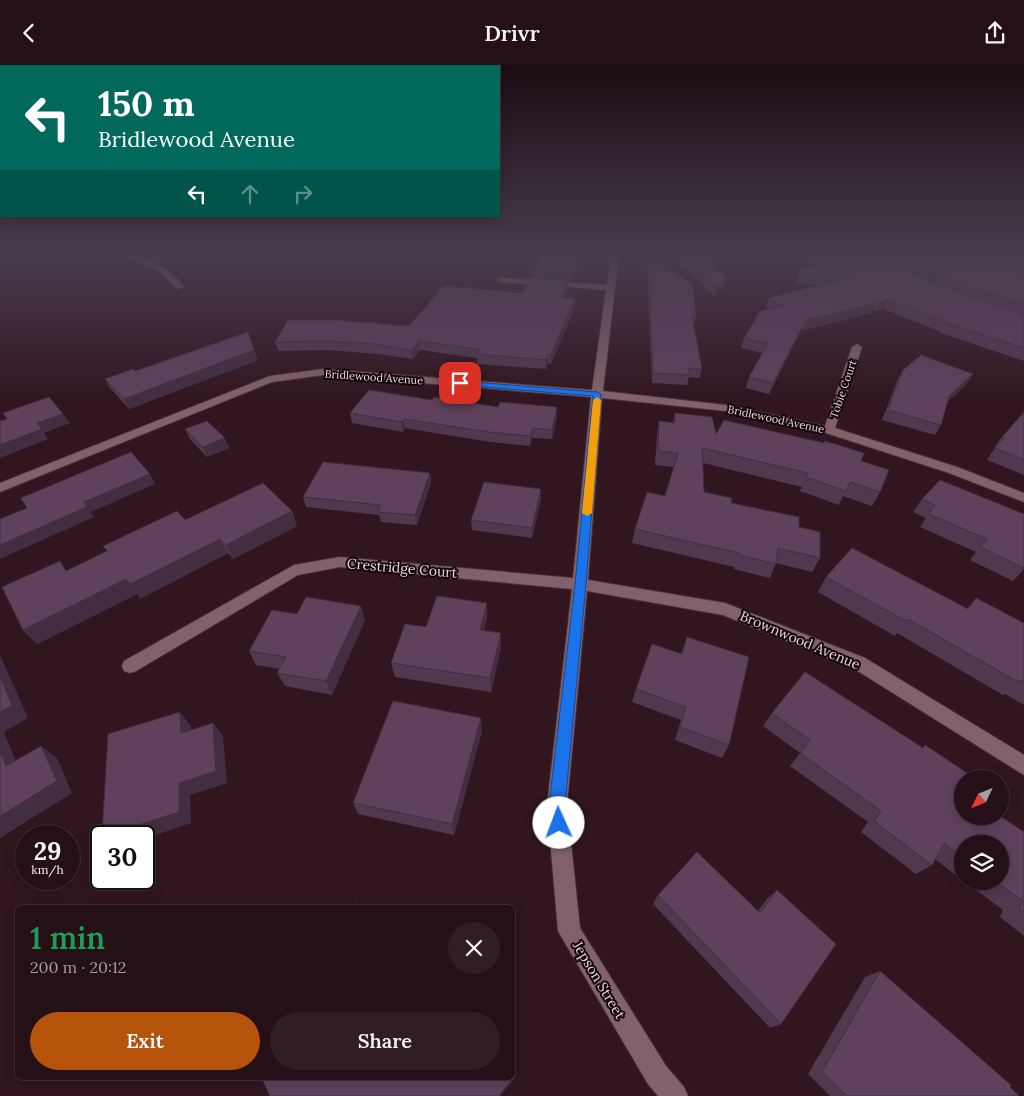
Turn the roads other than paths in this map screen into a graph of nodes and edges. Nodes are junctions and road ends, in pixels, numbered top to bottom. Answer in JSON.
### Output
{"nodes":[{"id":1,"x":609,"y":302,"type":"edge"},
{"id":2,"x":857,"y":347,"type":"dead end"},
{"id":3,"x":597,"y":394,"type":"junction"},
{"id":4,"x":829,"y":430,"type":"junction"},
{"id":5,"x":0,"y":488,"type":"edge"},
{"id":6,"x":1024,"y":498,"type":"edge"},
{"id":7,"x":580,"y":584,"type":"junction"},
{"id":8,"x":130,"y":666,"type":"dead end"},
{"id":9,"x":1024,"y":766,"type":"edge"},
{"id":10,"x":675,"y":1096,"type":"edge"}],
"edges":[{"from":1,"to":3,"type":"street","name":"Jepson Street"},
{"from":2,"to":4,"type":"street","name":"Tobie Court"},
{"from":3,"to":4,"type":"street","name":"Bridlewood Avenue"},
{"from":3,"to":5,"type":"street","name":"Bridlewood Avenue"},
{"from":3,"to":7,"type":"street","name":"Jepson Street"},
{"from":4,"to":6,"type":"street","name":"Bridlewood Avenue"},
{"from":7,"to":8,"type":"street","name":"Crestridge Court"},
{"from":7,"to":9,"type":"street","name":"Brownwood Avenue"},
{"from":7,"to":10,"type":"street","name":"Jepson Street"}]}
